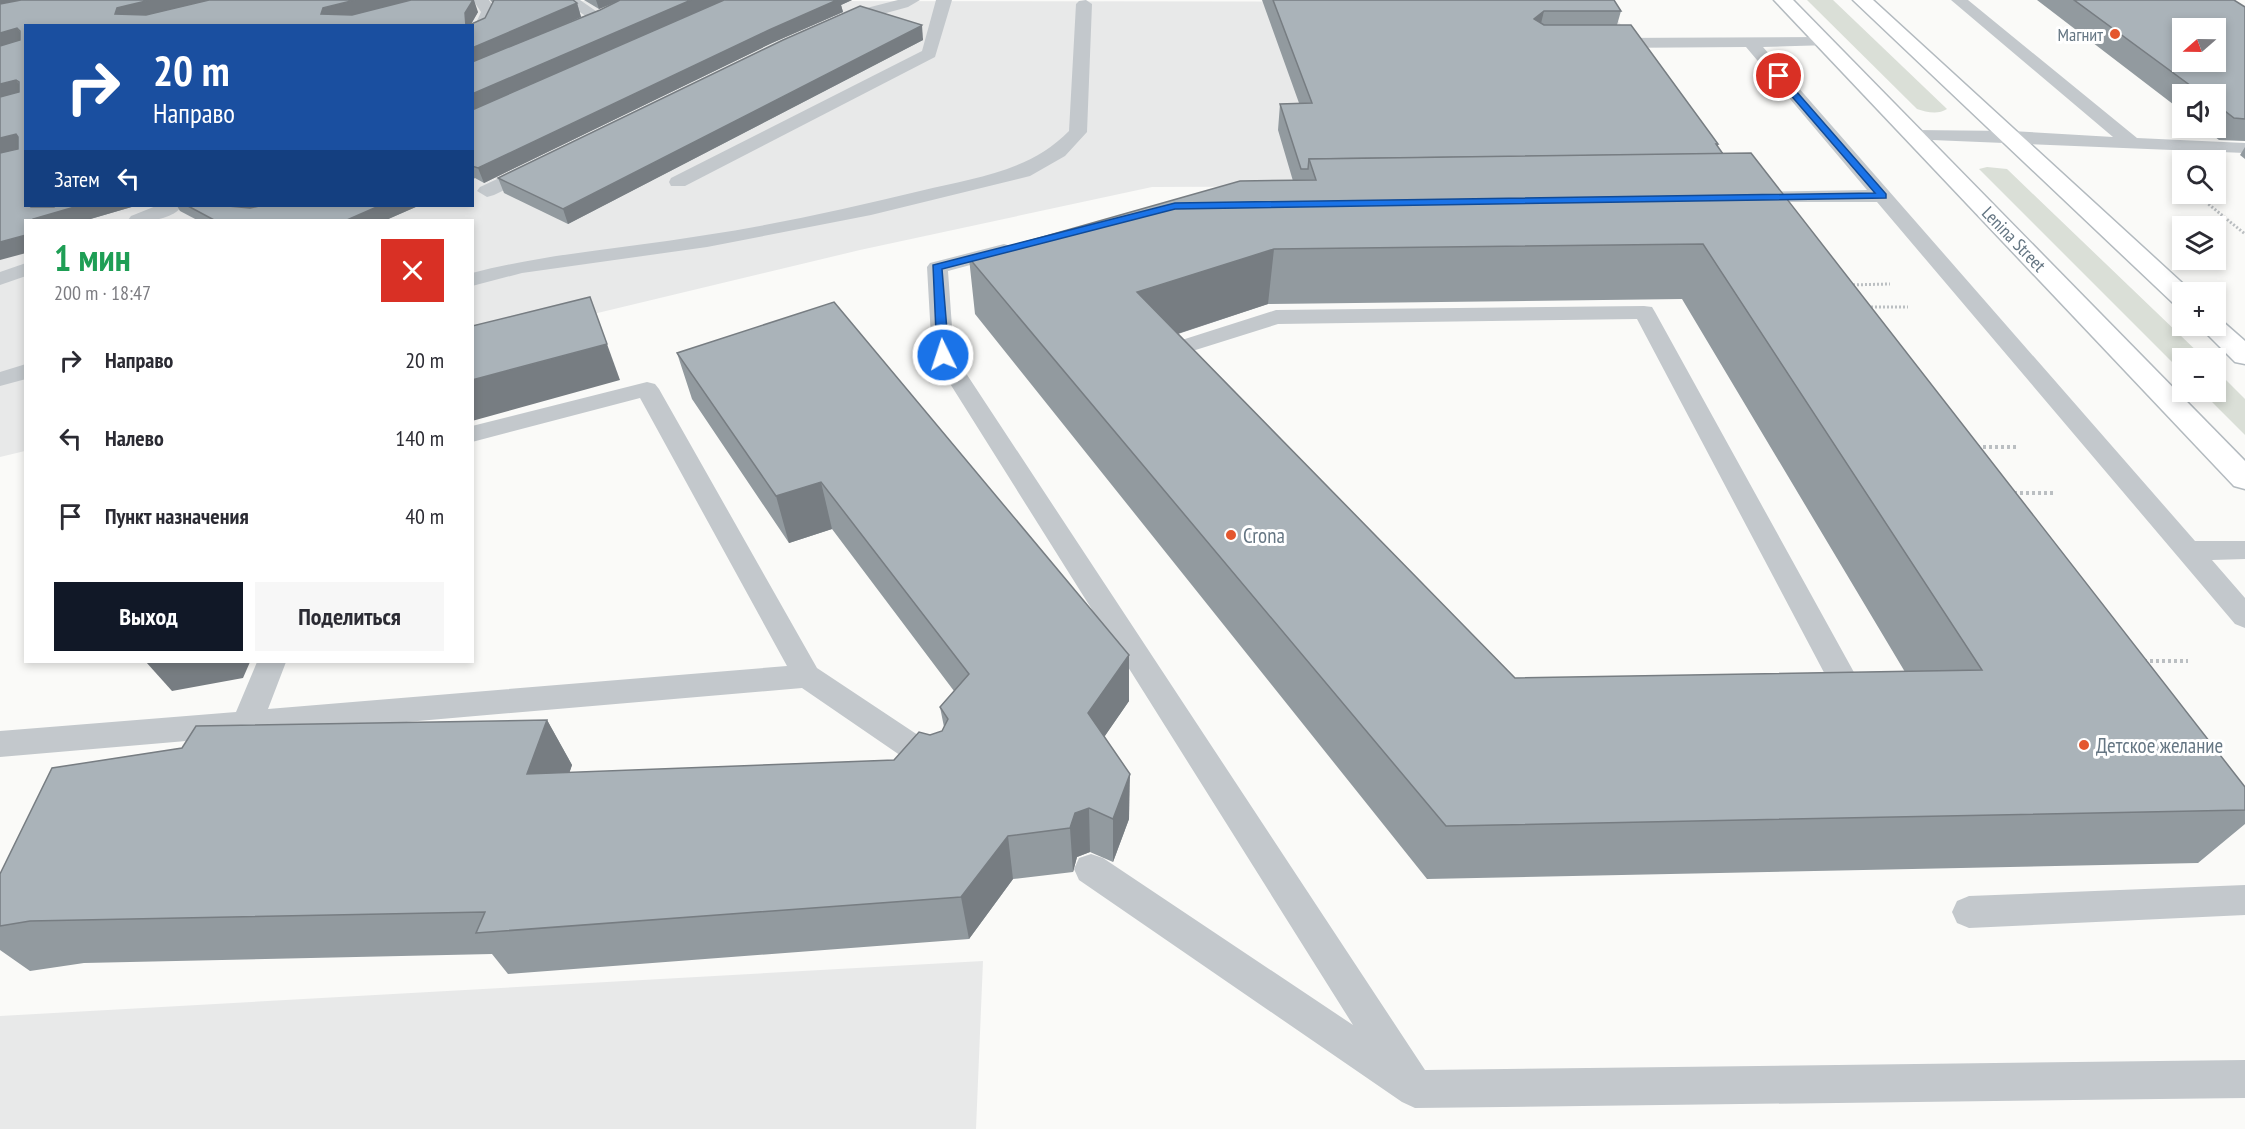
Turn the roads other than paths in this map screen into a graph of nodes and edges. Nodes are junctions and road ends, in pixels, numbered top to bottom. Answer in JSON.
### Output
{"nodes":[{"id":1,"x":481,"y":0,"type":"edge"},
{"id":2,"x":570,"y":0,"type":"edge"},
{"id":3,"x":912,"y":0,"type":"edge"},
{"id":4,"x":944,"y":0,"type":"edge"},
{"id":5,"x":1783,"y":0,"type":"edge"},
{"id":6,"x":1862,"y":0,"type":"edge"},
{"id":7,"x":1959,"y":0,"type":"edge"},
{"id":8,"x":1084,"y":4,"type":"dead end"},
{"id":9,"x":578,"y":26,"type":"edge"},
{"id":10,"x":828,"y":26,"type":"edge"},
{"id":11,"x":474,"y":31,"type":"edge"},
{"id":12,"x":1750,"y":42,"type":"junction"},
{"id":13,"x":1824,"y":42,"type":"junction"},
{"id":14,"x":1594,"y":43,"type":"edge"},
{"id":15,"x":1914,"y":135,"type":"junction"},
{"id":16,"x":2011,"y":136,"type":"junction"},
{"id":17,"x":2133,"y":144,"type":"junction"},
{"id":18,"x":2245,"y":148,"type":"edge"},
{"id":19,"x":549,"y":160,"type":"edge"},
{"id":20,"x":678,"y":182,"type":"dead end"},
{"id":21,"x":487,"y":191,"type":"dead end"},
{"id":22,"x":1882,"y":196,"type":"junction"},
{"id":23,"x":1723,"y":198,"type":"edge"},
{"id":24,"x":170,"y":207,"type":"edge"},
{"id":25,"x":140,"y":219,"type":"edge"},
{"id":26,"x":1028,"y":244,"type":"edge"},
{"id":27,"x":24,"y":270,"type":"edge"},
{"id":28,"x":0,"y":279,"type":"edge"},
{"id":29,"x":474,"y":279,"type":"edge"},
{"id":30,"x":2172,"y":288,"type":"edge"},
{"id":31,"x":2223,"y":336,"type":"edge"},
{"id":32,"x":2245,"y":356,"type":"edge"},
{"id":33,"x":24,"y":372,"type":"edge"},
{"id":34,"x":0,"y":379,"type":"edge"},
{"id":35,"x":474,"y":433,"type":"edge"},
{"id":36,"x":2245,"y":479,"type":"edge"},
{"id":37,"x":2245,"y":549,"type":"edge"},
{"id":38,"x":2188,"y":551,"type":"junction"},
{"id":39,"x":2245,"y":617,"type":"edge"},
{"id":40,"x":271,"y":663,"type":"edge"},
{"id":41,"x":807,"y":676,"type":"junction"},
{"id":42,"x":1850,"y":693,"type":"joint"},
{"id":43,"x":247,"y":723,"type":"junction"},
{"id":44,"x":0,"y":744,"type":"edge"},
{"id":45,"x":938,"y":765,"type":"edge"},
{"id":46,"x":1091,"y":869,"type":"dead end"},
{"id":47,"x":2245,"y":900,"type":"edge"},
{"id":48,"x":1969,"y":912,"type":"dead end"},
{"id":49,"x":2245,"y":1079,"type":"edge"},
{"id":50,"x":1415,"y":1089,"type":"junction"}],
"edges":[{"from":1,"to":11,"type":"lane"},
{"from":2,"to":9,"type":"lane"},
{"from":3,"to":10,"type":"lane"},
{"from":4,"to":20,"type":"lane"},
{"from":5,"to":13,"type":"main road","name":"Lenina Street"},
{"from":6,"to":16,"type":"main road"},
{"from":7,"to":17,"type":"lane"},
{"from":8,"to":29,"type":"lane"},
{"from":12,"to":13,"type":"lane"},
{"from":12,"to":14,"type":"lane"},
{"from":12,"to":22,"type":"lane"},
{"from":13,"to":15,"type":"main road","name":"Lenina Street"},
{"from":15,"to":16,"type":"lane"},
{"from":15,"to":36,"type":"main road","name":"Lenina Street"},
{"from":16,"to":17,"type":"lane"},
{"from":16,"to":30,"type":"main road"},
{"from":17,"to":18,"type":"lane"},
{"from":19,"to":21,"type":"lane"},
{"from":22,"to":23,"type":"lane"},
{"from":22,"to":38,"type":"lane"},
{"from":24,"to":25,"type":"lane"},
{"from":26,"to":50,"type":"lane"},
{"from":27,"to":28,"type":"lane"},
{"from":31,"to":32,"type":"main road"},
{"from":33,"to":34,"type":"lane"},
{"from":35,"to":41,"type":"lane"},
{"from":37,"to":38,"type":"lane"},
{"from":38,"to":39,"type":"lane"},
{"from":40,"to":43,"type":"lane"},
{"from":41,"to":43,"type":"lane"},
{"from":41,"to":45,"type":"lane"},
{"from":42,"to":42,"type":"lane"},
{"from":43,"to":44,"type":"lane"},
{"from":46,"to":50,"type":"lane"},
{"from":47,"to":48,"type":"lane"},
{"from":49,"to":50,"type":"lane"}]}
